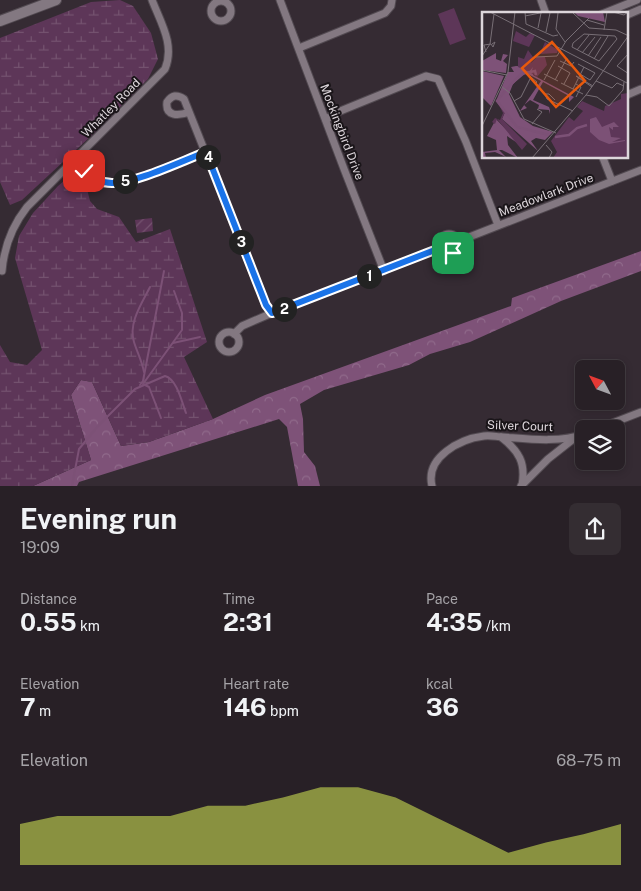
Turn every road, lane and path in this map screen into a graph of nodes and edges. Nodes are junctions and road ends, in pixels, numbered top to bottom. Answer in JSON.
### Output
{"nodes":[{"id":1,"x":56,"y":0,"type":"edge"},
{"id":2,"x":152,"y":0,"type":"edge"},
{"id":3,"x":280,"y":0,"type":"edge"},
{"id":4,"x":392,"y":0,"type":"edge"},
{"id":5,"x":541,"y":0,"type":"edge"},
{"id":6,"x":637,"y":0,"type":"edge"},
{"id":7,"x":641,"y":10,"type":"edge"},
{"id":8,"x":545,"y":12,"type":"edge"},
{"id":9,"x":607,"y":12,"type":"edge"},
{"id":10,"x":628,"y":15,"type":"edge"},
{"id":11,"x":0,"y":21,"type":"edge"},
{"id":12,"x":299,"y":48,"type":"junction"},
{"id":13,"x":641,"y":89,"type":"edge"},
{"id":14,"x":628,"y":95,"type":"edge"},
{"id":15,"x":189,"y":112,"type":"dead end"},
{"id":16,"x":326,"y":120,"type":"junction"},
{"id":17,"x":206,"y":152,"type":"junction"},
{"id":18,"x":603,"y":159,"type":"edge"},
{"id":19,"x":72,"y":162,"type":"junction"},
{"id":20,"x":641,"y":170,"type":"edge"},
{"id":21,"x":612,"y":181,"type":"junction"},
{"id":22,"x":498,"y":225,"type":"junction"},
{"id":23,"x":458,"y":241,"type":"junction"},
{"id":24,"x":440,"y":248,"type":"junction"},
{"id":25,"x":2,"y":271,"type":"dead end"},
{"id":26,"x":384,"y":271,"type":"junction"},
{"id":27,"x":272,"y":313,"type":"junction"},
{"id":28,"x":234,"y":334,"type":"dead end"},
{"id":29,"x":641,"y":412,"type":"edge"},
{"id":30,"x":620,"y":420,"type":"edge"},
{"id":31,"x":575,"y":435,"type":"edge"},
{"id":32,"x":501,"y":437,"type":"junction"},
{"id":33,"x":575,"y":439,"type":"edge"},
{"id":34,"x":432,"y":486,"type":"edge"},
{"id":35,"x":522,"y":486,"type":"edge"}],
"edges":[{"from":1,"to":11,"type":"main road"},
{"from":2,"to":19,"type":"street","name":"Whatley Road"},
{"from":3,"to":12,"type":"street","name":"Mockingbird Drive"},
{"from":4,"to":12,"type":"street"},
{"from":5,"to":8,"type":"street"},
{"from":6,"to":9,"type":"street"},
{"from":7,"to":10,"type":"street"},
{"from":12,"to":16,"type":"street","name":"Mockingbird Drive"},
{"from":13,"to":14,"type":"street"},
{"from":15,"to":17,"type":"street"},
{"from":16,"to":22,"type":"street"},
{"from":16,"to":26,"type":"street","name":"Mockingbird Drive"},
{"from":17,"to":19,"type":"street"},
{"from":17,"to":27,"type":"street"},
{"from":18,"to":21,"type":"street"},
{"from":19,"to":25,"type":"street","name":"Whatley Road"},
{"from":20,"to":21,"type":"street","name":"Meadowlark Drive"},
{"from":21,"to":22,"type":"street","name":"Meadowlark Drive"},
{"from":22,"to":23,"type":"street","name":"Meadowlark Drive"},
{"from":23,"to":24,"type":"street","name":"Meadowlark Drive"},
{"from":23,"to":24,"type":"street","name":"Meadowlark Drive"},
{"from":24,"to":26,"type":"street","name":"Meadowlark Drive"},
{"from":26,"to":27,"type":"street","name":"Meadowlark Drive"},
{"from":27,"to":28,"type":"street","name":"Meadowlark Drive"},
{"from":29,"to":30,"type":"street"},
{"from":31,"to":32,"type":"street","name":"Silver Court"},
{"from":32,"to":34,"type":"street","name":"Silver Court"},
{"from":32,"to":35,"type":"street"},
{"from":33,"to":35,"type":"street","name":"Silver Court"}]}
